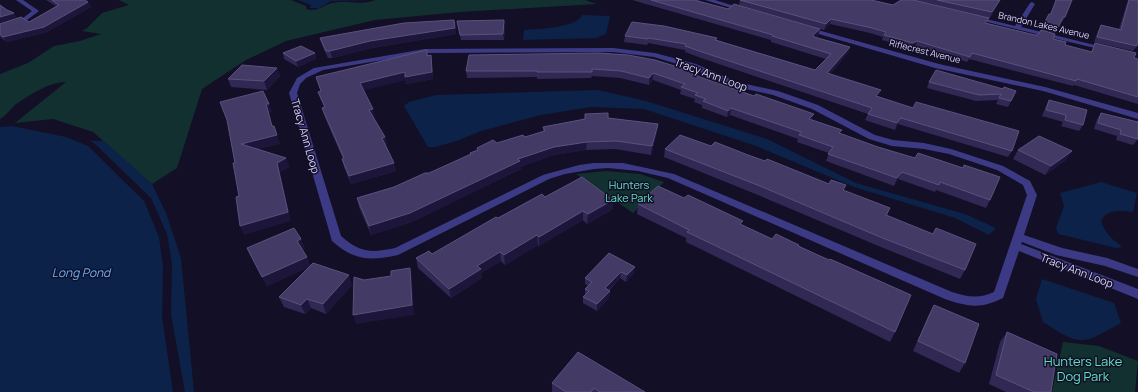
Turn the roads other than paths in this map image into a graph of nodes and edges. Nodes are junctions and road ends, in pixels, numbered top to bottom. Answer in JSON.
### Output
{"nodes":[{"id":1,"x":19,"y":0,"type":"edge"},
{"id":2,"x":708,"y":0,"type":"edge"},
{"id":3,"x":720,"y":1,"type":"edge"},
{"id":4,"x":1032,"y":4,"type":"dead end"},
{"id":5,"x":753,"y":12,"type":"edge"},
{"id":6,"x":965,"y":16,"type":"edge"},
{"id":7,"x":0,"y":27,"type":"edge"},
{"id":8,"x":799,"y":27,"type":"edge"},
{"id":9,"x":1017,"y":28,"type":"junction"},
{"id":10,"x":1115,"y":51,"type":"edge"},
{"id":11,"x":1138,"y":116,"type":"edge"},
{"id":12,"x":1017,"y":242,"type":"junction"},
{"id":13,"x":1099,"y":260,"type":"junction"},
{"id":14,"x":1138,"y":273,"type":"edge"},
{"id":15,"x":1096,"y":278,"type":"junction"},
{"id":16,"x":1138,"y":294,"type":"edge"}],
"edges":[{"from":1,"to":7,"type":"street"},
{"from":2,"to":3,"type":"street"},
{"from":3,"to":5,"type":"street"},
{"from":4,"to":9,"type":"street"},
{"from":6,"to":9,"type":"street","name":"Brandon Lakes Avenue"},
{"from":8,"to":11,"type":"street","name":"Riflecrest Avenue"},
{"from":9,"to":10,"type":"street","name":"Brandon Lakes Avenue"},
{"from":12,"to":12,"type":"street","name":"Tracy Ann Loop"},
{"from":12,"to":13,"type":"street","name":"Tracy Ann Loop"},
{"from":12,"to":15,"type":"street","name":"Tracy Ann Loop"},
{"from":13,"to":14,"type":"street","name":"Tracy Ann Loop"},
{"from":13,"to":15,"type":"street"},
{"from":15,"to":16,"type":"street","name":"Tracy Ann Loop"}]}
